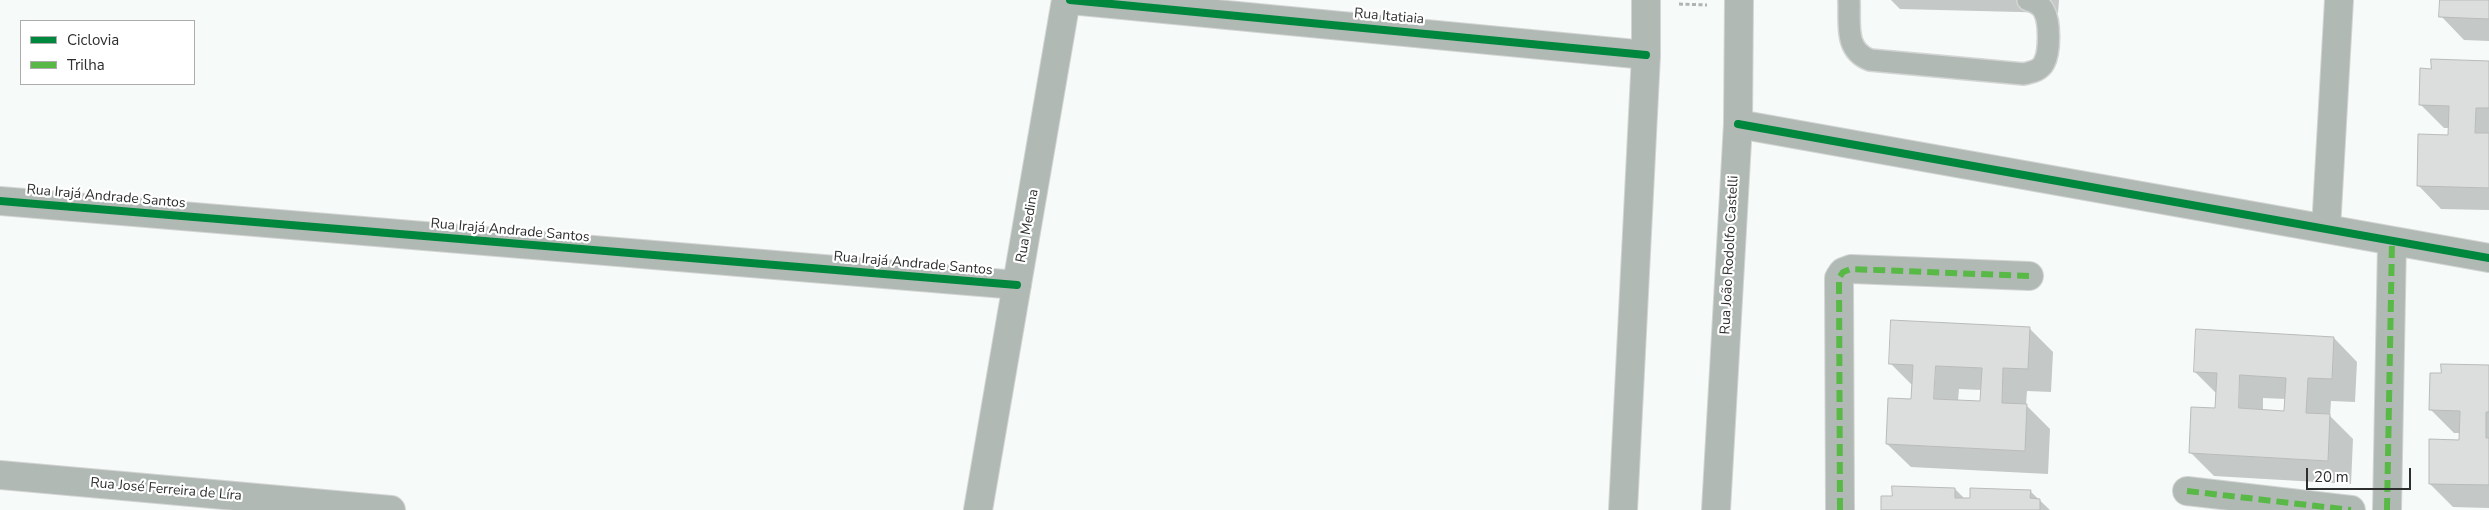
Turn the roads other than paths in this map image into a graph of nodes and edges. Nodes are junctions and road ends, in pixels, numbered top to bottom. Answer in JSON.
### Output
{"nodes":[{"id":1,"x":1066,"y":0,"type":"edge"},
{"id":2,"x":1070,"y":0,"type":"edge"},
{"id":3,"x":1850,"y":0,"type":"edge"},
{"id":4,"x":2028,"y":0,"type":"edge"},
{"id":5,"x":2339,"y":0,"type":"edge"},
{"id":6,"x":1646,"y":1,"type":"edge"},
{"id":7,"x":1739,"y":4,"type":"edge"},
{"id":8,"x":1646,"y":55,"type":"junction"},
{"id":9,"x":1738,"y":124,"type":"junction"},
{"id":10,"x":0,"y":201,"type":"edge"},
{"id":11,"x":2326,"y":229,"type":"junction"},
{"id":12,"x":2392,"y":242,"type":"junction"},
{"id":13,"x":2489,"y":258,"type":"edge"},
{"id":14,"x":2029,"y":276,"type":"dead end"},
{"id":15,"x":1018,"y":285,"type":"junction"},
{"id":16,"x":0,"y":475,"type":"edge"},
{"id":17,"x":2187,"y":491,"type":"dead end"},
{"id":18,"x":391,"y":510,"type":"edge"},
{"id":19,"x":978,"y":510,"type":"edge"},
{"id":20,"x":1623,"y":510,"type":"edge"},
{"id":21,"x":1716,"y":510,"type":"edge"},
{"id":22,"x":1840,"y":510,"type":"edge"},
{"id":23,"x":2351,"y":510,"type":"edge"},
{"id":24,"x":2387,"y":510,"type":"edge"}],
"edges":[{"from":1,"to":15,"type":"street","name":"Rua Medina"},
{"from":2,"to":8,"type":"street","name":"Rua Itatiaia"},
{"from":3,"to":4,"type":"lane"},
{"from":5,"to":11,"type":"street"},
{"from":6,"to":8,"type":"street"},
{"from":7,"to":9,"type":"street","name":"Rua João Rodolfo Castelli"},
{"from":8,"to":20,"type":"street"},
{"from":9,"to":11,"type":"street"},
{"from":9,"to":21,"type":"street","name":"Rua João Rodolfo Castelli"},
{"from":10,"to":15,"type":"street","name":"Rua Irajá Andrade Santos"},
{"from":11,"to":12,"type":"street"},
{"from":12,"to":13,"type":"street"},
{"from":12,"to":24,"type":"street"},
{"from":14,"to":22,"type":"street"},
{"from":15,"to":19,"type":"street","name":"Rua Medina"},
{"from":16,"to":18,"type":"street","name":"Rua José Ferreira de Líra"},
{"from":17,"to":23,"type":"street"}]}
